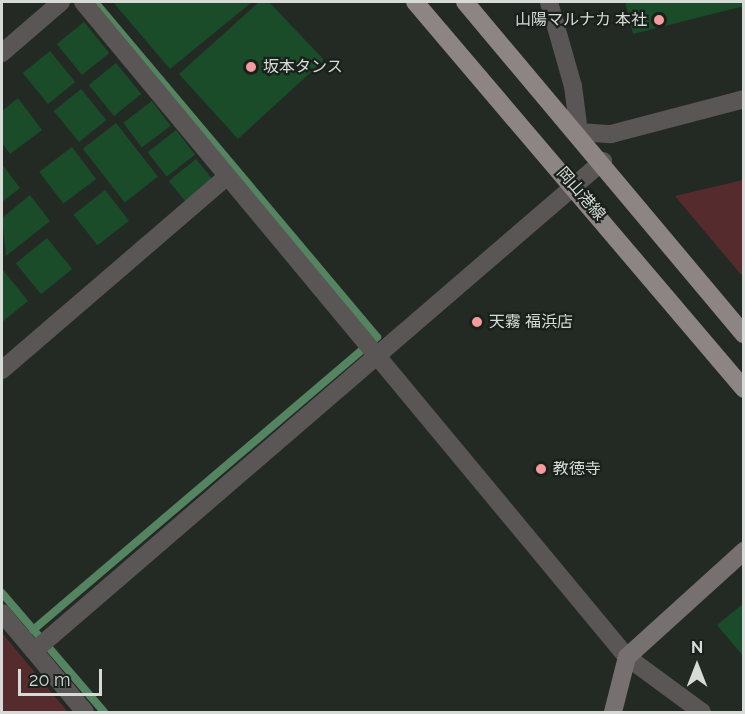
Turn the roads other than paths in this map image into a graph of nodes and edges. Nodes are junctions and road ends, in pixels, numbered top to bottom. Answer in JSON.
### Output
{"nodes":[{"id":1,"x":61,"y":2,"type":"edge"},
{"id":2,"x":84,"y":2,"type":"edge"},
{"id":3,"x":415,"y":2,"type":"edge"},
{"id":4,"x":465,"y":2,"type":"edge"},
{"id":5,"x":549,"y":2,"type":"edge"},
{"id":6,"x":2,"y":53,"type":"edge"},
{"id":7,"x":744,"y":99,"type":"edge"},
{"id":8,"x":579,"y":132,"type":"junction"},
{"id":9,"x":603,"y":161,"type":"junction"},
{"id":10,"x":226,"y":177,"type":"junction"},
{"id":11,"x":573,"y":186,"type":"junction"},
{"id":12,"x":744,"y":335,"type":"edge"},
{"id":13,"x":369,"y":350,"type":"junction"},
{"id":14,"x":2,"y":370,"type":"edge"},
{"id":15,"x":744,"y":389,"type":"edge"},
{"id":16,"x":744,"y":551,"type":"edge"},
{"id":17,"x":2,"y":613,"type":"edge"},
{"id":18,"x":41,"y":645,"type":"junction"},
{"id":19,"x":627,"y":657,"type":"junction"},
{"id":20,"x":85,"y":712,"type":"edge"},
{"id":21,"x":613,"y":712,"type":"edge"},
{"id":22,"x":702,"y":712,"type":"edge"}],
"edges":[{"from":1,"to":6,"type":"street"},
{"from":2,"to":10,"type":"street"},
{"from":3,"to":11,"type":"main road","name":"岡山港線"},
{"from":4,"to":8,"type":"main road"},
{"from":5,"to":8,"type":"street"},
{"from":7,"to":8,"type":"street"},
{"from":8,"to":9,"type":"main road"},
{"from":9,"to":11,"type":"street"},
{"from":9,"to":12,"type":"main road"},
{"from":10,"to":13,"type":"street"},
{"from":10,"to":14,"type":"street"},
{"from":11,"to":13,"type":"street"},
{"from":11,"to":15,"type":"main road","name":"岡山港線"},
{"from":13,"to":18,"type":"street"},
{"from":13,"to":19,"type":"street"},
{"from":16,"to":19,"type":"street"},
{"from":17,"to":18,"type":"street"},
{"from":18,"to":20,"type":"street"},
{"from":19,"to":21,"type":"street"},
{"from":19,"to":22,"type":"street"}]}
